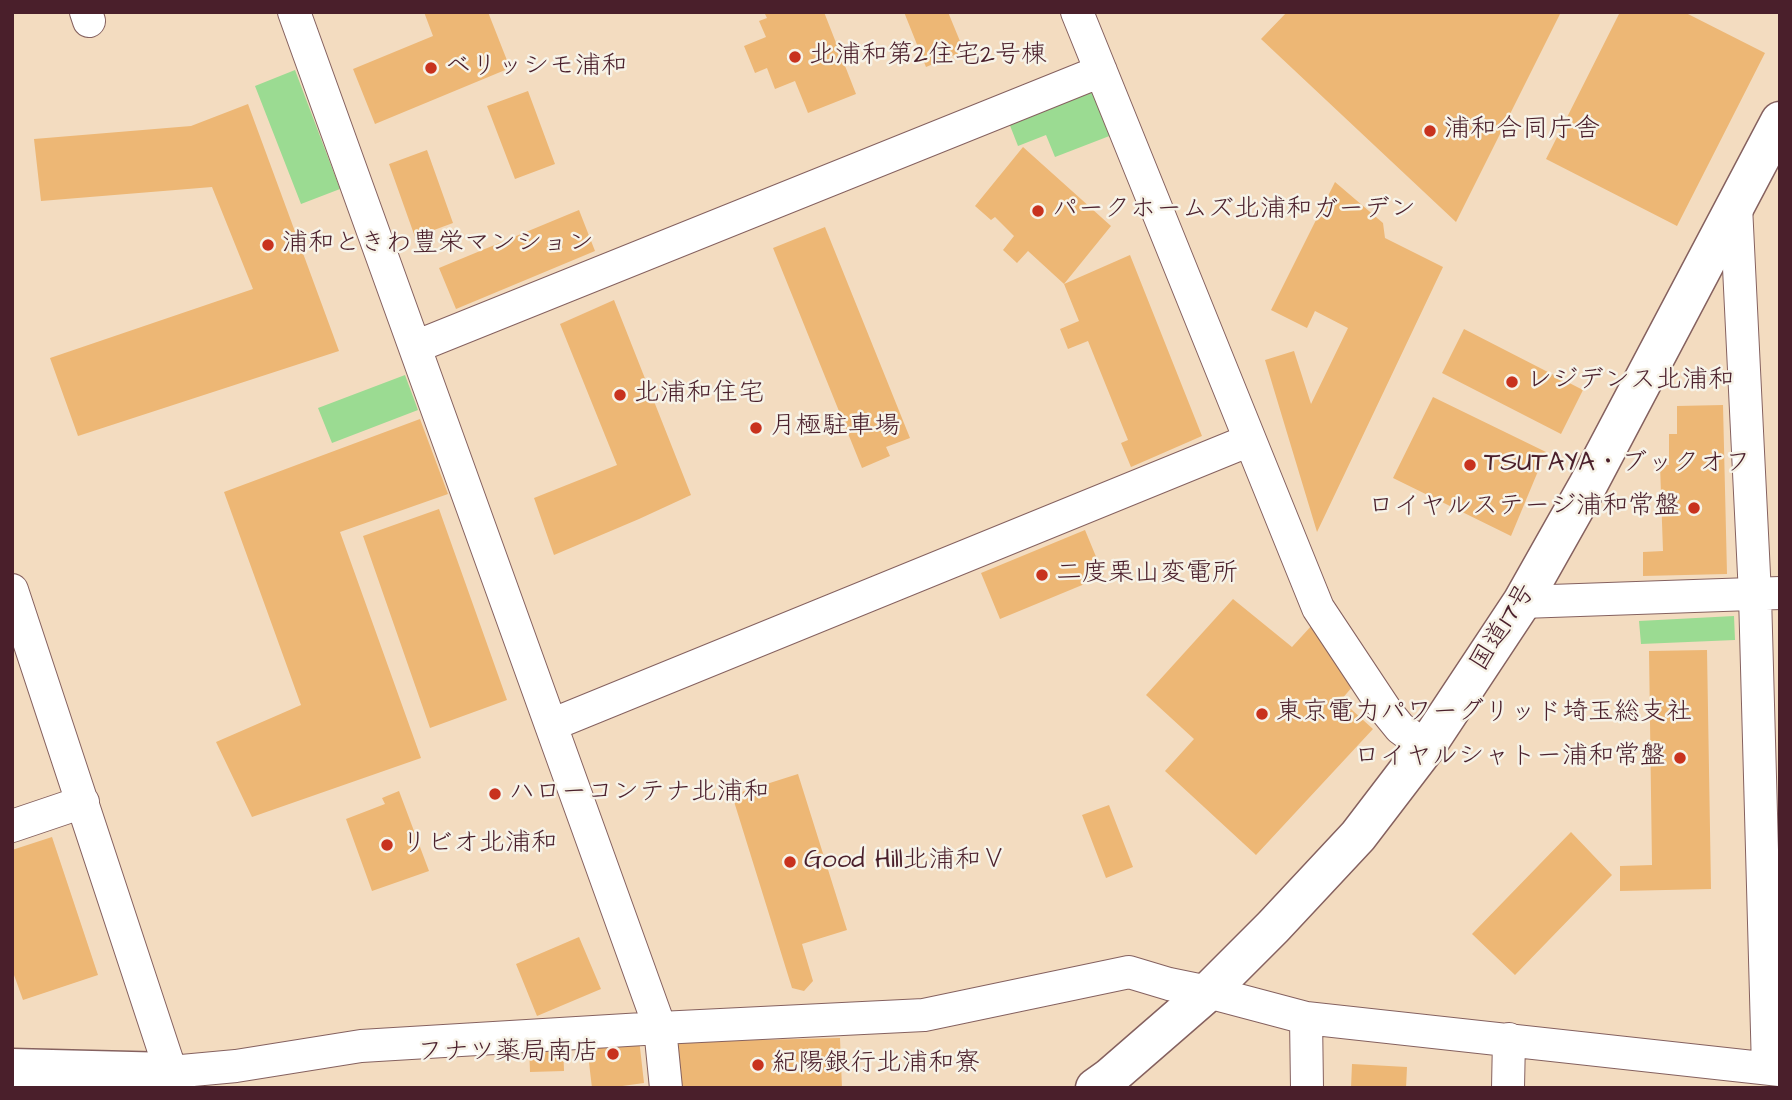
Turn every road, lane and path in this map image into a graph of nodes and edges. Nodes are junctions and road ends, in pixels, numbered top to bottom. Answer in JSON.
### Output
{"nodes":[{"id":1,"x":294,"y":12,"type":"edge"},
{"id":2,"x":1077,"y":12,"type":"edge"},
{"id":3,"x":1101,"y":71,"type":"junction"},
{"id":4,"x":1780,"y":121,"type":"edge"},
{"id":5,"x":1736,"y":206,"type":"junction"},
{"id":6,"x":415,"y":347,"type":"junction"},
{"id":7,"x":1250,"y":440,"type":"junction"},
{"id":8,"x":12,"y":590,"type":"edge"},
{"id":9,"x":1767,"y":594,"type":"edge"},
{"id":10,"x":1522,"y":602,"type":"junction"},
{"id":11,"x":551,"y":725,"type":"junction"},
{"id":12,"x":1426,"y":747,"type":"junction"},
{"id":13,"x":83,"y":802,"type":"junction"},
{"id":14,"x":12,"y":826,"type":"edge"},
{"id":15,"x":1208,"y":992,"type":"junction"},
{"id":16,"x":1306,"y":1018,"type":"junction"},
{"id":17,"x":660,"y":1028,"type":"junction"},
{"id":18,"x":1509,"y":1039,"type":"junction"},
{"id":19,"x":12,"y":1068,"type":"edge"},
{"id":20,"x":1774,"y":1069,"type":"edge"},
{"id":21,"x":172,"y":1080,"type":"edge"},
{"id":22,"x":666,"y":1088,"type":"edge"},
{"id":23,"x":1096,"y":1088,"type":"edge"},
{"id":24,"x":1307,"y":1088,"type":"edge"},
{"id":25,"x":1508,"y":1088,"type":"edge"}],
"edges":[{"from":1,"to":6,"type":"street"},
{"from":2,"to":3,"type":"street"},
{"from":3,"to":6,"type":"street"},
{"from":3,"to":7,"type":"street"},
{"from":4,"to":5,"type":"main road","name":"国道17号"},
{"from":5,"to":9,"type":"street"},
{"from":5,"to":10,"type":"main road","name":"国道17号"},
{"from":6,"to":11,"type":"street"},
{"from":7,"to":11,"type":"street"},
{"from":7,"to":12,"type":"street"},
{"from":8,"to":13,"type":"street"},
{"from":9,"to":10,"type":"street"},
{"from":9,"to":20,"type":"street"},
{"from":10,"to":12,"type":"main road","name":"国道17号"},
{"from":11,"to":17,"type":"street"},
{"from":12,"to":15,"type":"main road","name":"国道17号"},
{"from":13,"to":14,"type":"street"},
{"from":13,"to":21,"type":"street"},
{"from":15,"to":16,"type":"street"},
{"from":15,"to":17,"type":"street"},
{"from":15,"to":23,"type":"main road","name":"国道17号"},
{"from":16,"to":18,"type":"street"},
{"from":16,"to":24,"type":"street"},
{"from":17,"to":21,"type":"street"},
{"from":17,"to":22,"type":"street"},
{"from":18,"to":20,"type":"street"},
{"from":18,"to":25,"type":"street"},
{"from":19,"to":21,"type":"main road"}]}
